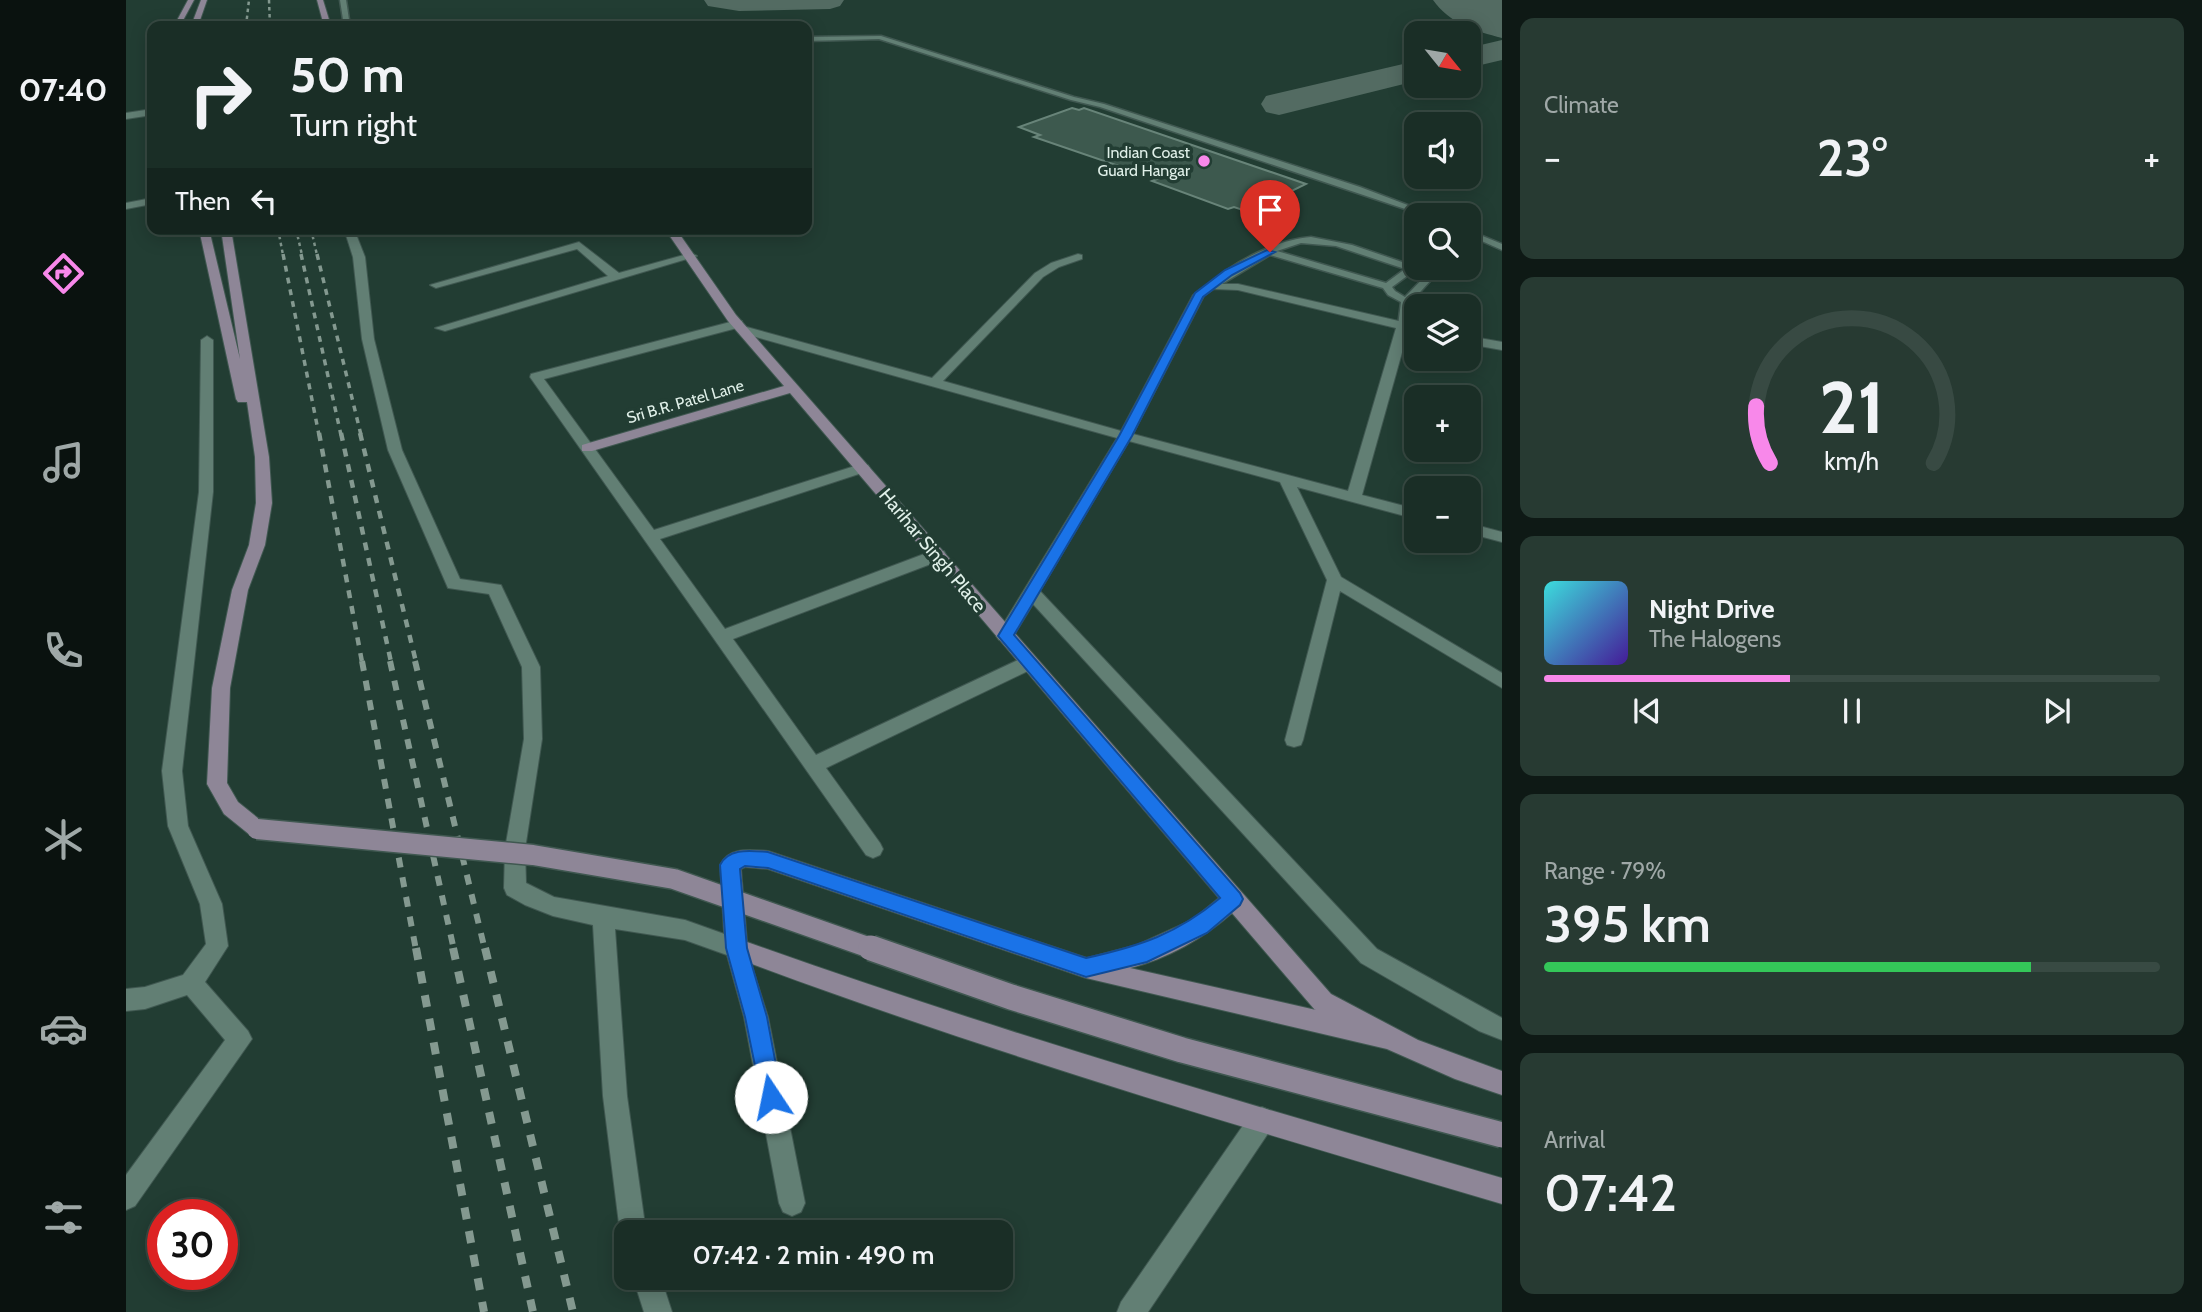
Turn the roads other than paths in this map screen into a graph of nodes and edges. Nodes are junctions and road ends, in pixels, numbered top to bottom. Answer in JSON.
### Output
{"nodes":[{"id":1,"x":191,"y":0,"type":"edge"},
{"id":2,"x":204,"y":0,"type":"edge"},
{"id":3,"x":320,"y":0,"type":"edge"},
{"id":4,"x":343,"y":0,"type":"edge"},
{"id":5,"x":180,"y":21,"type":"edge"},
{"id":6,"x":196,"y":21,"type":"edge"},
{"id":7,"x":326,"y":21,"type":"edge"},
{"id":8,"x":345,"y":21,"type":"edge"},
{"id":9,"x":812,"y":39,"type":"edge"},
{"id":10,"x":147,"y":112,"type":"edge"},
{"id":11,"x":126,"y":116,"type":"edge"},
{"id":12,"x":147,"y":202,"type":"edge"},
{"id":13,"x":1404,"y":205,"type":"edge"},
{"id":14,"x":126,"y":206,"type":"edge"},
{"id":15,"x":205,"y":235,"type":"edge"},
{"id":16,"x":227,"y":235,"type":"edge"},
{"id":17,"x":351,"y":235,"type":"edge"},
{"id":18,"x":675,"y":235,"type":"edge"},
{"id":19,"x":1481,"y":238,"type":"edge"},
{"id":20,"x":1502,"y":247,"type":"edge"},
{"id":21,"x":1270,"y":252,"type":"junction"},
{"id":22,"x":691,"y":256,"type":"junction"},
{"id":23,"x":1078,"y":257,"type":"dead end"},
{"id":24,"x":1404,"y":264,"type":"edge"},
{"id":25,"x":1404,"y":273,"type":"edge"},
{"id":26,"x":616,"y":277,"type":"junction"},
{"id":27,"x":1426,"y":280,"type":"edge"},
{"id":28,"x":436,"y":285,"type":"dead end"},
{"id":29,"x":1214,"y":285,"type":"junction"},
{"id":30,"x":1387,"y":286,"type":"junction"},
{"id":31,"x":1412,"y":294,"type":"edge"},
{"id":32,"x":1404,"y":299,"type":"edge"},
{"id":33,"x":740,"y":327,"type":"junction"},
{"id":34,"x":1404,"y":327,"type":"edge"},
{"id":35,"x":441,"y":328,"type":"dead end"},
{"id":36,"x":207,"y":340,"type":"dead end"},
{"id":37,"x":1481,"y":342,"type":"edge"},
{"id":38,"x":1404,"y":343,"type":"edge"},
{"id":39,"x":1502,"y":346,"type":"edge"},
{"id":40,"x":934,"y":383,"type":"junction"},
{"id":41,"x":793,"y":388,"type":"junction"},
{"id":42,"x":1125,"y":436,"type":"junction"},
{"id":43,"x":587,"y":448,"type":"junction"},
{"id":44,"x":262,"y":457,"type":"junction"},
{"id":45,"x":863,"y":468,"type":"junction"},
{"id":46,"x":1286,"y":479,"type":"junction"},
{"id":47,"x":1354,"y":497,"type":"junction"},
{"id":48,"x":1404,"y":511,"type":"edge"},
{"id":49,"x":1481,"y":531,"type":"edge"},
{"id":50,"x":650,"y":537,"type":"junction"},
{"id":51,"x":1502,"y":537,"type":"edge"},
{"id":52,"x":938,"y":555,"type":"junction"},
{"id":53,"x":1335,"y":580,"type":"junction"},
{"id":54,"x":1032,"y":593,"type":"junction"},
{"id":55,"x":1005,"y":636,"type":"junction"},
{"id":56,"x":721,"y":637,"type":"junction"},
{"id":57,"x":1028,"y":663,"type":"junction"},
{"id":58,"x":1502,"y":681,"type":"edge"},
{"id":59,"x":1294,"y":740,"type":"dead end"},
{"id":60,"x":813,"y":765,"type":"junction"},
{"id":61,"x":873,"y":849,"type":"dead end"},
{"id":62,"x":1233,"y":899,"type":"junction"},
{"id":63,"x":603,"y":916,"type":"junction"},
{"id":64,"x":736,"y":948,"type":"junction"},
{"id":65,"x":1086,"y":968,"type":"junction"},
{"id":66,"x":191,"y":983,"type":"junction"},
{"id":67,"x":126,"y":1000,"type":"edge"},
{"id":68,"x":1502,"y":1029,"type":"edge"},
{"id":69,"x":1386,"y":1038,"type":"junction"},
{"id":70,"x":1502,"y":1083,"type":"edge"},
{"id":71,"x":1262,"y":1120,"type":"junction"},
{"id":72,"x":1502,"y":1135,"type":"edge"},
{"id":73,"x":1502,"y":1191,"type":"edge"},
{"id":74,"x":126,"y":1197,"type":"edge"},
{"id":75,"x":792,"y":1203,"type":"dead end"},
{"id":76,"x":631,"y":1220,"type":"edge"},
{"id":77,"x":651,"y":1290,"type":"edge"},
{"id":78,"x":658,"y":1312,"type":"edge"},
{"id":79,"x":1131,"y":1312,"type":"edge"}],
"edges":[{"from":1,"to":5,"type":"street"},
{"from":2,"to":6,"type":"street"},
{"from":3,"to":7,"type":"street"},
{"from":4,"to":8,"type":"lane"},
{"from":9,"to":13,"type":"lane"},
{"from":10,"to":11,"type":"street"},
{"from":12,"to":14,"type":"street"},
{"from":15,"to":44,"type":"street"},
{"from":16,"to":44,"type":"street"},
{"from":17,"to":63,"type":"street"},
{"from":18,"to":22,"type":"street","name":"Harihar Singh Place"},
{"from":19,"to":20,"type":"lane"},
{"from":21,"to":24,"type":"lane"},
{"from":21,"to":29,"type":"lane"},
{"from":21,"to":30,"type":"lane"},
{"from":22,"to":26,"type":"street"},
{"from":22,"to":33,"type":"street","name":"Harihar Singh Place"},
{"from":23,"to":40,"type":"street"},
{"from":25,"to":30,"type":"lane"},
{"from":26,"to":28,"type":"street"},
{"from":26,"to":35,"type":"street"},
{"from":27,"to":31,"type":"lane"},
{"from":29,"to":34,"type":"street"},
{"from":29,"to":42,"type":"street"},
{"from":30,"to":32,"type":"lane"},
{"from":33,"to":40,"type":"street"},
{"from":33,"to":41,"type":"street","name":"Harihar Singh Place"},
{"from":33,"to":43,"type":"street"},
{"from":36,"to":66,"type":"street"},
{"from":37,"to":39,"type":"street"},
{"from":38,"to":47,"type":"street"},
{"from":40,"to":42,"type":"street"},
{"from":41,"to":43,"type":"street","name":"Sri B.R. Patel Lane"},
{"from":41,"to":45,"type":"street","name":"Harihar Singh Place"},
{"from":42,"to":46,"type":"street"},
{"from":42,"to":54,"type":"street"},
{"from":43,"to":50,"type":"street"},
{"from":44,"to":72,"type":"street","bridge":true},
{"from":45,"to":50,"type":"street"},
{"from":45,"to":52,"type":"street","name":"Harihar Singh Place"},
{"from":46,"to":47,"type":"street"},
{"from":46,"to":53,"type":"street"},
{"from":47,"to":48,"type":"street"},
{"from":49,"to":51,"type":"street"},
{"from":50,"to":56,"type":"street"},
{"from":52,"to":55,"type":"street","name":"Harihar Singh Place"},
{"from":52,"to":56,"type":"street"},
{"from":53,"to":58,"type":"street"},
{"from":53,"to":59,"type":"street"},
{"from":54,"to":55,"type":"street"},
{"from":54,"to":68,"type":"street"},
{"from":55,"to":57,"type":"street","name":"Harihar Singh Place"},
{"from":56,"to":60,"type":"street"},
{"from":57,"to":60,"type":"street"},
{"from":57,"to":62,"type":"street","name":"Harihar Singh Place"},
{"from":60,"to":61,"type":"street"},
{"from":62,"to":65,"type":"street"},
{"from":62,"to":69,"type":"street","name":"Harihar Singh Place"},
{"from":63,"to":64,"type":"street"},
{"from":63,"to":76,"type":"street"},
{"from":64,"to":65,"type":"street"},
{"from":64,"to":71,"type":"street"},
{"from":64,"to":75,"type":"street"},
{"from":65,"to":69,"type":"street"},
{"from":66,"to":67,"type":"street"},
{"from":66,"to":74,"type":"street"},
{"from":69,"to":70,"type":"street","name":"Harihar Singh Place"},
{"from":71,"to":73,"type":"street"},
{"from":71,"to":79,"type":"street"},
{"from":77,"to":78,"type":"street"}]}
